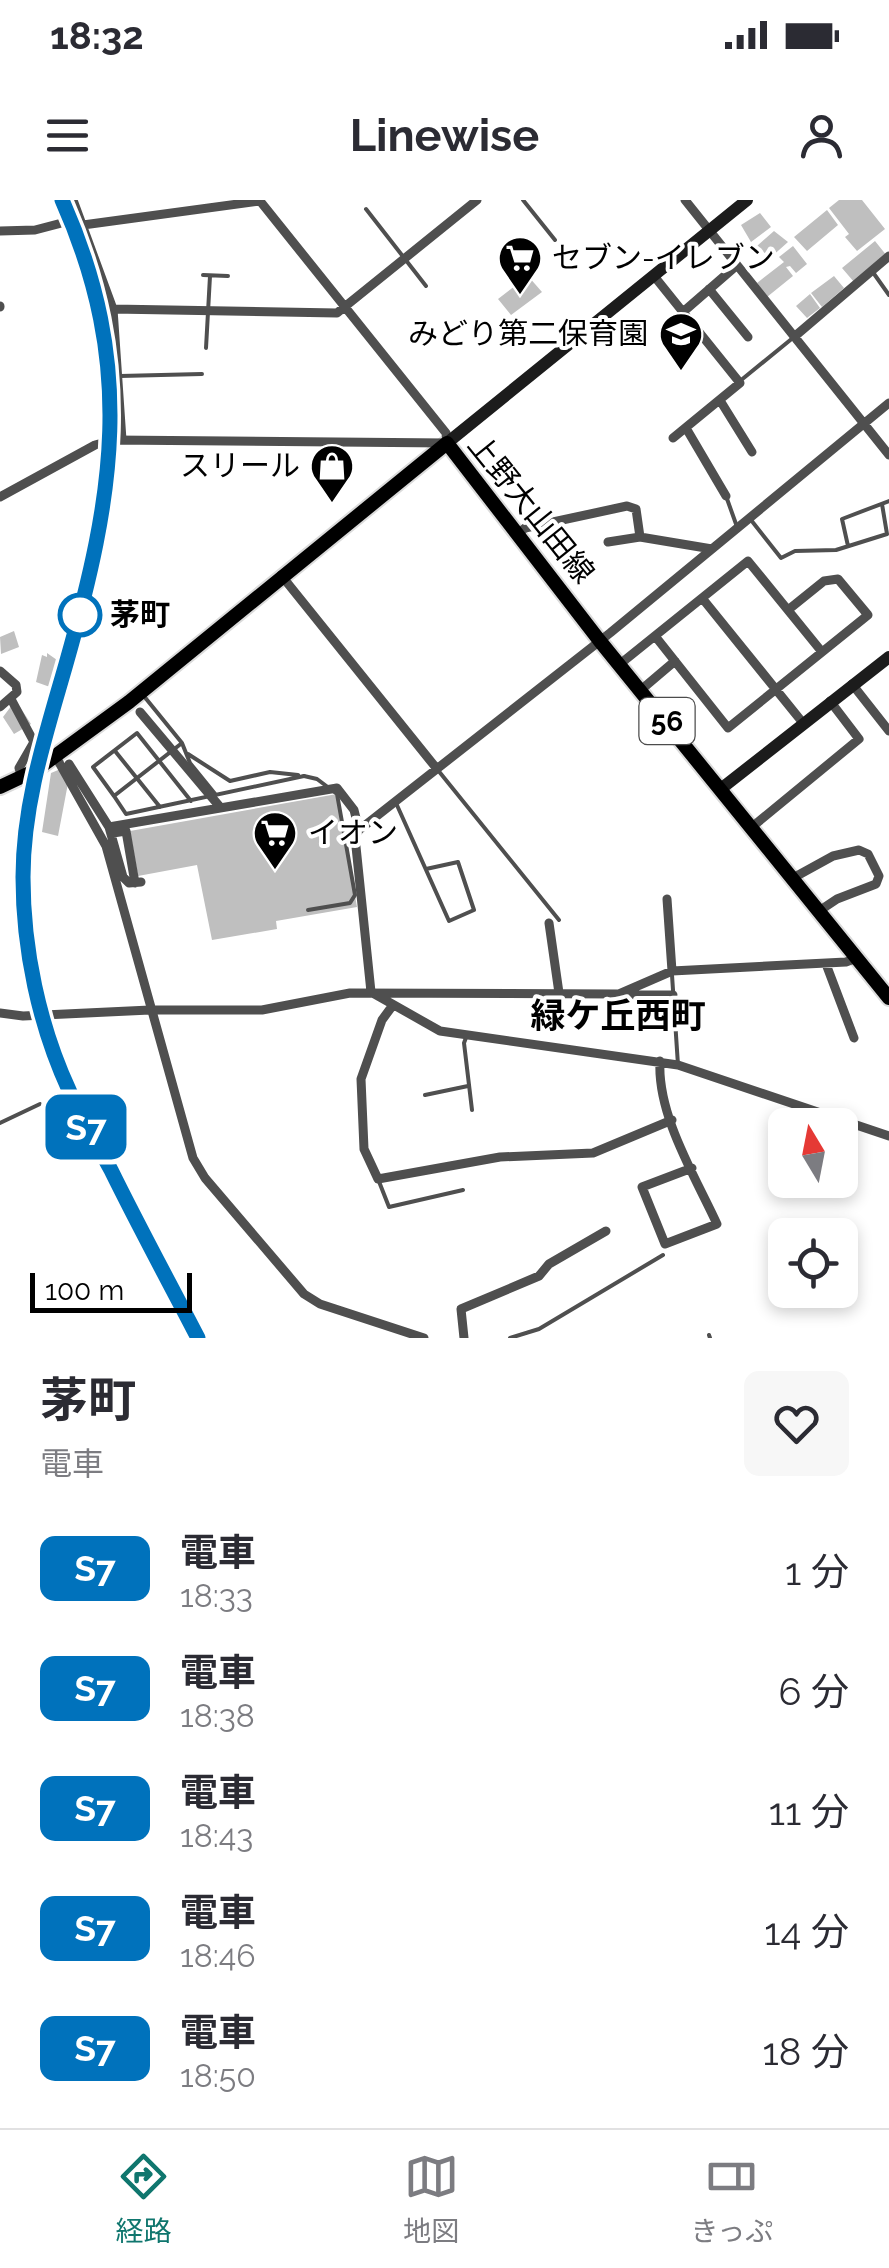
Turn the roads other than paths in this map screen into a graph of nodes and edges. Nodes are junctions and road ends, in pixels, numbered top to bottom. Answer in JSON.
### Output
{"nodes":[{"id":1,"x":73,"y":200,"type":"edge"},
{"id":2,"x":260,"y":200,"type":"edge"},
{"id":3,"x":477,"y":200,"type":"edge"},
{"id":4,"x":523,"y":200,"type":"edge"},
{"id":5,"x":686,"y":200,"type":"edge"},
{"id":6,"x":746,"y":200,"type":"edge"},
{"id":7,"x":222,"y":204,"type":"edge"},
{"id":8,"x":366,"y":209,"type":"dead end"},
{"id":9,"x":83,"y":225,"type":"junction"},
{"id":10,"x":0,"y":231,"type":"edge"},
{"id":11,"x":708,"y":232,"type":"junction"},
{"id":12,"x":556,"y":240,"type":"dead end"},
{"id":13,"x":889,"y":256,"type":"edge"},
{"id":14,"x":406,"y":258,"type":"junction"},
{"id":15,"x":736,"y":266,"type":"junction"},
{"id":16,"x":872,"y":271,"type":"junction"},
{"id":17,"x":202,"y":275,"type":"dead end"},
{"id":18,"x":210,"y":276,"type":"junction"},
{"id":19,"x":228,"y":276,"type":"dead end"},
{"id":20,"x":654,"y":276,"type":"junction"},
{"id":21,"x":426,"y":286,"type":"dead end"},
{"id":22,"x":709,"y":289,"type":"junction"},
{"id":23,"x":889,"y":295,"type":"edge"},
{"id":24,"x":345,"y":308,"type":"junction"},
{"id":25,"x":113,"y":309,"type":"junction"},
{"id":26,"x":207,"y":310,"type":"junction"},
{"id":27,"x":683,"y":312,"type":"junction"},
{"id":28,"x":748,"y":337,"type":"dead end"},
{"id":29,"x":794,"y":337,"type":"junction"},
{"id":30,"x":206,"y":348,"type":"dead end"},
{"id":31,"x":202,"y":374,"type":"dead end"},
{"id":32,"x":120,"y":376,"type":"junction"},
{"id":33,"x":739,"y":382,"type":"junction"},
{"id":34,"x":721,"y":402,"type":"junction"},
{"id":35,"x":889,"y":404,"type":"edge"},
{"id":36,"x":864,"y":424,"type":"junction"},
{"id":37,"x":686,"y":428,"type":"junction"},
{"id":38,"x":673,"y":438,"type":"dead end"},
{"id":39,"x":122,"y":440,"type":"junction"},
{"id":40,"x":447,"y":443,"type":"junction"},
{"id":41,"x":752,"y":452,"type":"dead end"},
{"id":42,"x":889,"y":455,"type":"edge"},
{"id":43,"x":726,"y":496,"type":"joint"},
{"id":44,"x":0,"y":497,"type":"edge"},
{"id":45,"x":889,"y":501,"type":"edge"},
{"id":46,"x":882,"y":504,"type":"junction"},
{"id":47,"x":749,"y":518,"type":"junction"},
{"id":48,"x":738,"y":527,"type":"junction"},
{"id":49,"x":518,"y":534,"type":"junction"},
{"id":50,"x":640,"y":537,"type":"junction"},
{"id":51,"x":608,"y":542,"type":"dead end"},
{"id":52,"x":848,"y":546,"type":"junction"},
{"id":53,"x":712,"y":549,"type":"junction"},
{"id":54,"x":281,"y":575,"type":"junction"},
{"id":55,"x":702,"y":598,"type":"junction"},
{"id":56,"x":788,"y":610,"type":"junction"},
{"id":57,"x":655,"y":636,"type":"junction"},
{"id":58,"x":600,"y":640,"type":"junction"},
{"id":59,"x":822,"y":652,"type":"junction"},
{"id":60,"x":889,"y":657,"type":"edge"},
{"id":61,"x":675,"y":661,"type":"junction"},
{"id":62,"x":620,"y":664,"type":"junction"},
{"id":63,"x":0,"y":670,"type":"edge"},
{"id":64,"x":852,"y":684,"type":"junction"},
{"id":65,"x":642,"y":689,"type":"junction"},
{"id":66,"x":776,"y":690,"type":"junction"},
{"id":67,"x":141,"y":692,"type":"junction"},
{"id":68,"x":11,"y":699,"type":"junction"},
{"id":69,"x":830,"y":702,"type":"junction"},
{"id":70,"x":0,"y":707,"type":"edge"},
{"id":71,"x":140,"y":712,"type":"dead end"},
{"id":72,"x":803,"y":723,"type":"junction"},
{"id":73,"x":889,"y":731,"type":"edge"},
{"id":74,"x":182,"y":743,"type":"junction"},
{"id":75,"x":114,"y":751,"type":"junction"},
{"id":76,"x":169,"y":754,"type":"junction"},
{"id":77,"x":188,"y":754,"type":"junction"},
{"id":78,"x":62,"y":760,"type":"junction"},
{"id":79,"x":160,"y":761,"type":"junction"},
{"id":80,"x":437,"y":769,"type":"junction"},
{"id":81,"x":304,"y":776,"type":"junction"},
{"id":82,"x":22,"y":778,"type":"junction"},
{"id":83,"x":137,"y":779,"type":"junction"},
{"id":84,"x":0,"y":787,"type":"edge"},
{"id":85,"x":722,"y":788,"type":"junction"},
{"id":86,"x":114,"y":796,"type":"junction"},
{"id":87,"x":208,"y":798,"type":"junction"},
{"id":88,"x":191,"y":802,"type":"junction"},
{"id":89,"x":396,"y":803,"type":"junction"},
{"id":90,"x":220,"y":807,"type":"junction"},
{"id":91,"x":160,"y":808,"type":"junction"},
{"id":92,"x":752,"y":827,"type":"junction"},
{"id":93,"x":111,"y":830,"type":"junction"},
{"id":94,"x":359,"y":830,"type":"junction"},
{"id":95,"x":426,"y":869,"type":"junction"},
{"id":96,"x":793,"y":878,"type":"junction"},
{"id":97,"x":667,"y":899,"type":"dead end"},
{"id":98,"x":308,"y":910,"type":"dead end"},
{"id":99,"x":819,"y":911,"type":"junction"},
{"id":100,"x":554,"y":921,"type":"joint"},
{"id":101,"x":857,"y":958,"type":"junction"},
{"id":102,"x":826,"y":964,"type":"junction"},
{"id":103,"x":672,"y":972,"type":"junction"},
{"id":104,"x":371,"y":992,"type":"junction"},
{"id":105,"x":558,"y":993,"type":"junction"},
{"id":106,"x":619,"y":994,"type":"junction"},
{"id":107,"x":673,"y":995,"type":"junction"},
{"id":108,"x":889,"y":998,"type":"edge"},
{"id":109,"x":393,"y":1005,"type":"junction"},
{"id":110,"x":150,"y":1010,"type":"junction"},
{"id":111,"x":0,"y":1013,"type":"edge"},
{"id":112,"x":466,"y":1034,"type":"junction"},
{"id":113,"x":854,"y":1038,"type":"dead end"},
{"id":114,"x":660,"y":1061,"type":"junction"},
{"id":115,"x":678,"y":1065,"type":"junction"},
{"id":116,"x":468,"y":1086,"type":"junction"},
{"id":117,"x":425,"y":1095,"type":"dead end"},
{"id":118,"x":40,"y":1104,"type":"dead end"},
{"id":119,"x":472,"y":1110,"type":"dead end"},
{"id":120,"x":672,"y":1120,"type":"junction"},
{"id":121,"x":0,"y":1122,"type":"edge"},
{"id":122,"x":889,"y":1136,"type":"edge"},
{"id":123,"x":692,"y":1168,"type":"junction"},
{"id":124,"x":378,"y":1179,"type":"junction"},
{"id":125,"x":462,"y":1190,"type":"dead end"},
{"id":126,"x":606,"y":1231,"type":"dead end"},
{"id":127,"x":663,"y":1255,"type":"dead end"},
{"id":128,"x":424,"y":1338,"type":"edge"},
{"id":129,"x":464,"y":1338,"type":"edge"},
{"id":130,"x":510,"y":1338,"type":"edge"}],
"edges":[{"from":1,"to":9,"type":"street"},
{"from":2,"to":7,"type":"street"},
{"from":2,"to":24,"type":"street"},
{"from":3,"to":14,"type":"street"},
{"from":4,"to":12,"type":"lane"},
{"from":5,"to":11,"type":"street"},
{"from":6,"to":11,"type":"street"},
{"from":7,"to":9,"type":"street"},
{"from":8,"to":14,"type":"lane"},
{"from":9,"to":10,"type":"street"},
{"from":9,"to":25,"type":"street"},
{"from":11,"to":15,"type":"street"},
{"from":11,"to":20,"type":"street"},
{"from":13,"to":16,"type":"street"},
{"from":14,"to":21,"type":"lane"},
{"from":14,"to":24,"type":"street"},
{"from":15,"to":22,"type":"street"},
{"from":15,"to":29,"type":"street"},
{"from":16,"to":23,"type":"lane"},
{"from":16,"to":29,"type":"street"},
{"from":17,"to":18,"type":"lane"},
{"from":18,"to":19,"type":"lane"},
{"from":18,"to":26,"type":"lane"},
{"from":20,"to":27,"type":"street"},
{"from":20,"to":40,"type":"street"},
{"from":22,"to":27,"type":"street"},
{"from":22,"to":28,"type":"street"},
{"from":24,"to":26,"type":"street"},
{"from":24,"to":40,"type":"street"},
{"from":25,"to":26,"type":"street"},
{"from":25,"to":32,"type":"street"},
{"from":26,"to":30,"type":"lane"},
{"from":27,"to":33,"type":"street"},
{"from":29,"to":33,"type":"lane"},
{"from":29,"to":36,"type":"street"},
{"from":31,"to":32,"type":"lane"},
{"from":32,"to":39,"type":"street"},
{"from":33,"to":34,"type":"street"},
{"from":34,"to":37,"type":"street"},
{"from":34,"to":41,"type":"street"},
{"from":35,"to":36,"type":"street"},
{"from":36,"to":42,"type":"street"},
{"from":36,"to":47,"type":"street"},
{"from":37,"to":38,"type":"street"},
{"from":37,"to":43,"type":"street"},
{"from":39,"to":40,"type":"street"},
{"from":39,"to":44,"type":"street"},
{"from":40,"to":49,"type":"main road","name":"上野大山田線","number":"56"},
{"from":40,"to":54,"type":"main road","name":"上野大山田線"},
{"from":43,"to":48,"type":"lane"},
{"from":45,"to":46,"type":"lane"},
{"from":46,"to":52,"type":"lane"},
{"from":46,"to":52,"type":"lane"},
{"from":47,"to":48,"type":"street"},
{"from":47,"to":52,"type":"lane"},
{"from":48,"to":53,"type":"street"},
{"from":49,"to":50,"type":"street"},
{"from":49,"to":58,"type":"main road","name":"上野大山田線","number":"56"},
{"from":50,"to":51,"type":"street"},
{"from":50,"to":53,"type":"street"},
{"from":53,"to":58,"type":"street"},
{"from":54,"to":67,"type":"main road","name":"上野大山田線"},
{"from":54,"to":80,"type":"street"},
{"from":55,"to":56,"type":"street"},
{"from":55,"to":57,"type":"street"},
{"from":55,"to":66,"type":"street"},
{"from":56,"to":59,"type":"street"},
{"from":56,"to":59,"type":"street"},
{"from":57,"to":61,"type":"street"},
{"from":57,"to":62,"type":"street"},
{"from":58,"to":62,"type":"main road","name":"上野大山田線","number":"56"},
{"from":58,"to":80,"type":"street"},
{"from":59,"to":66,"type":"street"},
{"from":60,"to":64,"type":"street"},
{"from":61,"to":65,"type":"street"},
{"from":61,"to":66,"type":"street"},
{"from":62,"to":65,"type":"main road","name":"上野大山田線","number":"56"},
{"from":63,"to":68,"type":"street"},
{"from":64,"to":69,"type":"street"},
{"from":64,"to":73,"type":"street"},
{"from":65,"to":85,"type":"main road","name":"上野大山田線","number":"56"},
{"from":66,"to":72,"type":"street"},
{"from":67,"to":74,"type":"lane"},
{"from":67,"to":78,"type":"main road","name":"上野大山田線"},
{"from":68,"to":70,"type":"street"},
{"from":68,"to":82,"type":"street"},
{"from":69,"to":72,"type":"street"},
{"from":69,"to":92,"type":"street"},
{"from":71,"to":76,"type":"street"},
{"from":72,"to":85,"type":"street"},
{"from":74,"to":76,"type":"lane"},
{"from":74,"to":77,"type":"lane"},
{"from":75,"to":79,"type":"lane"},
{"from":75,"to":83,"type":"lane"},
{"from":75,"to":86,"type":"lane"},
{"from":76,"to":79,"type":"lane"},
{"from":76,"to":87,"type":"street"},
{"from":77,"to":81,"type":"lane"},
{"from":77,"to":87,"type":"lane"},
{"from":78,"to":82,"type":"main road","name":"上野大山田線"},
{"from":78,"to":93,"type":"street"},
{"from":78,"to":110,"type":"street"},
{"from":79,"to":83,"type":"lane"},
{"from":79,"to":88,"type":"lane"},
{"from":80,"to":89,"type":"street"},
{"from":80,"to":100,"type":"lane"},
{"from":81,"to":87,"type":"lane"},
{"from":81,"to":98,"type":"lane","bridge":true},
{"from":82,"to":84,"type":"main road","name":"上野大山田線"},
{"from":83,"to":86,"type":"lane"},
{"from":83,"to":91,"type":"lane"},
{"from":85,"to":92,"type":"main road","name":"上野大山田線","number":"56"},
{"from":86,"to":91,"type":"lane"},
{"from":87,"to":88,"type":"lane"},
{"from":87,"to":90,"type":"street"},
{"from":88,"to":91,"type":"lane"},
{"from":89,"to":94,"type":"street"},
{"from":89,"to":95,"type":"lane"},
{"from":90,"to":93,"type":"street"},
{"from":90,"to":94,"type":"street"},
{"from":92,"to":96,"type":"main road","name":"上野大山田線","number":"56"},
{"from":93,"to":93,"type":"street"},
{"from":94,"to":104,"type":"street"},
{"from":95,"to":95,"type":"lane"},
{"from":96,"to":99,"type":"main road","name":"上野大山田線","number":"56"},
{"from":96,"to":99,"type":"street"},
{"from":97,"to":103,"type":"street"},
{"from":99,"to":101,"type":"main road","name":"上野大山田線","number":"56"},
{"from":100,"to":105,"type":"street"},
{"from":101,"to":102,"type":"street"},
{"from":101,"to":108,"type":"main road","name":"上野大山田線","number":"56"},
{"from":102,"to":103,"type":"street"},
{"from":102,"to":113,"type":"street"},
{"from":103,"to":106,"type":"street"},
{"from":103,"to":107,"type":"lane"},
{"from":104,"to":105,"type":"street"},
{"from":104,"to":109,"type":"street"},
{"from":104,"to":110,"type":"street"},
{"from":105,"to":106,"type":"street"},
{"from":106,"to":107,"type":"street"},
{"from":107,"to":115,"type":"lane"},
{"from":109,"to":112,"type":"street"},
{"from":109,"to":124,"type":"street"},
{"from":110,"to":111,"type":"street"},
{"from":110,"to":128,"type":"street"},
{"from":112,"to":114,"type":"street"},
{"from":112,"to":116,"type":"lane"},
{"from":114,"to":115,"type":"street"},
{"from":114,"to":120,"type":"street"},
{"from":115,"to":122,"type":"street"},
{"from":116,"to":117,"type":"lane"},
{"from":116,"to":119,"type":"lane"},
{"from":118,"to":121,"type":"lane"},
{"from":120,"to":123,"type":"street"},
{"from":120,"to":124,"type":"street"},
{"from":123,"to":123,"type":"street"},
{"from":124,"to":125,"type":"lane"},
{"from":126,"to":129,"type":"street"},
{"from":127,"to":130,"type":"lane"}]}
